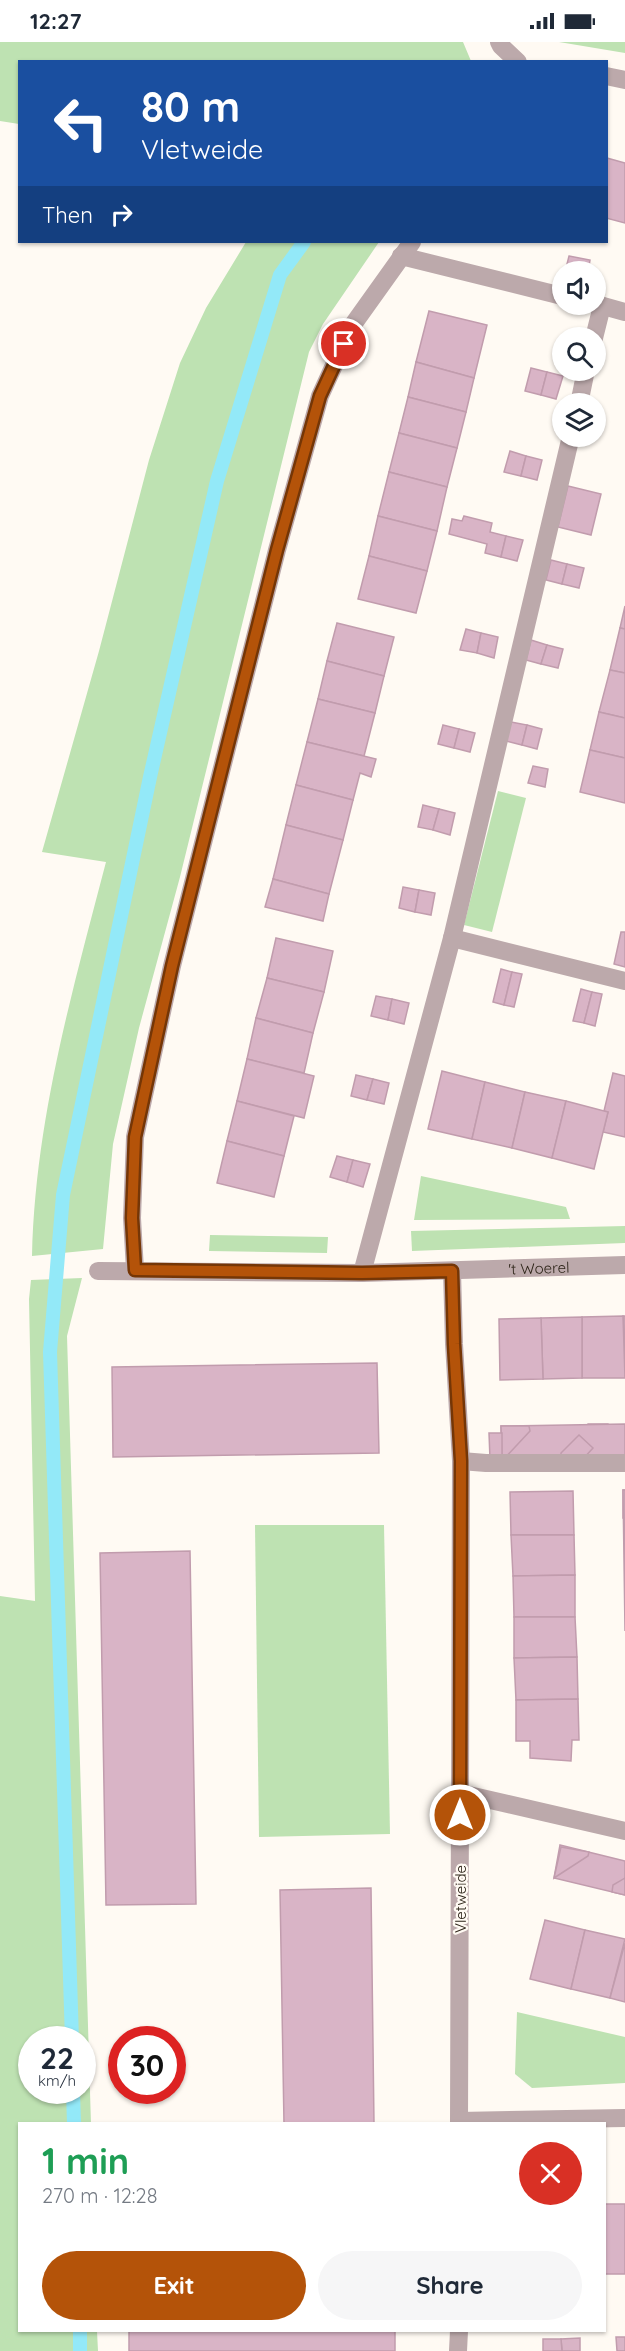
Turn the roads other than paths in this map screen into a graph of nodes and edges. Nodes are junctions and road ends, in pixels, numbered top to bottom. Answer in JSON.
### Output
{"nodes":[{"id":1,"x":499,"y":42,"type":"edge"},
{"id":2,"x":517,"y":60,"type":"edge"},
{"id":3,"x":608,"y":76,"type":"edge"},
{"id":4,"x":625,"y":80,"type":"edge"},
{"id":5,"x":406,"y":249,"type":"edge"},
{"id":6,"x":552,"y":293,"type":"edge"},
{"id":7,"x":606,"y":307,"type":"edge"},
{"id":8,"x":625,"y":312,"type":"edge"},
{"id":9,"x":568,"y":447,"type":"edge"},
{"id":10,"x":453,"y":938,"type":"junction"},
{"id":11,"x":625,"y":981,"type":"edge"},
{"id":12,"x":625,"y":1265,"type":"edge"},
{"id":13,"x":135,"y":1270,"type":"junction"},
{"id":14,"x":98,"y":1271,"type":"dead end"},
{"id":15,"x":452,"y":1271,"type":"junction"},
{"id":16,"x":362,"y":1273,"type":"junction"},
{"id":17,"x":461,"y":1461,"type":"junction"},
{"id":18,"x":625,"y":1463,"type":"edge"},
{"id":19,"x":460,"y":1793,"type":"junction"},
{"id":20,"x":625,"y":1831,"type":"edge"},
{"id":21,"x":625,"y":2118,"type":"edge"},
{"id":22,"x":459,"y":2122,"type":"edge"},
{"id":23,"x":459,"y":2332,"type":"edge"},
{"id":24,"x":459,"y":2351,"type":"edge"}],
"edges":[{"from":1,"to":2,"type":"street"},
{"from":3,"to":4,"type":"street"},
{"from":5,"to":6,"type":"street"},
{"from":5,"to":13,"type":"street"},
{"from":7,"to":8,"type":"street"},
{"from":9,"to":10,"type":"street"},
{"from":10,"to":11,"type":"street"},
{"from":10,"to":16,"type":"street"},
{"from":12,"to":15,"type":"street","name":"'t Woerel"},
{"from":13,"to":14,"type":"street"},
{"from":13,"to":16,"type":"street"},
{"from":15,"to":16,"type":"street"},
{"from":15,"to":17,"type":"street","name":"Vletweide"},
{"from":17,"to":18,"type":"street"},
{"from":17,"to":19,"type":"street","name":"Vletweide"},
{"from":19,"to":20,"type":"street"},
{"from":19,"to":22,"type":"street","name":"Vletweide"},
{"from":21,"to":22,"type":"street"},
{"from":23,"to":24,"type":"street"}]}
